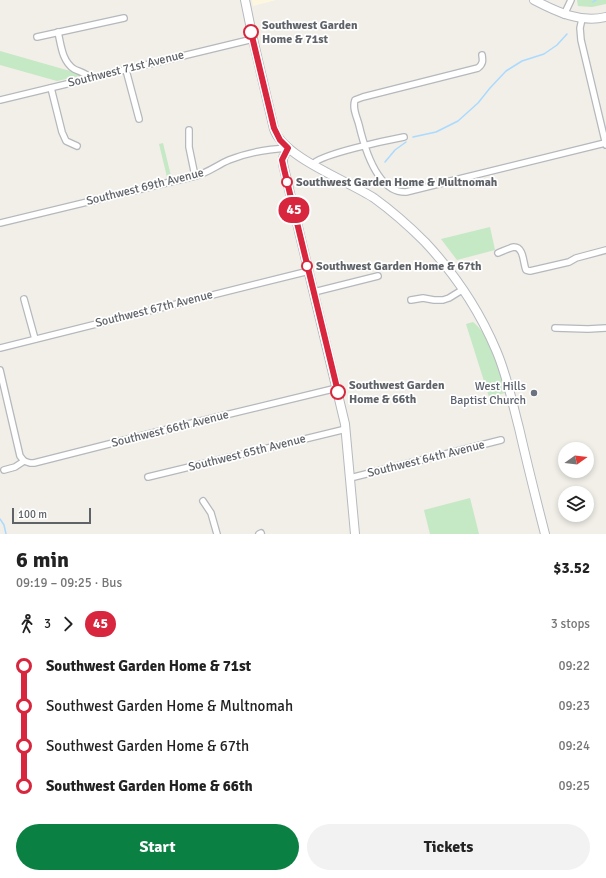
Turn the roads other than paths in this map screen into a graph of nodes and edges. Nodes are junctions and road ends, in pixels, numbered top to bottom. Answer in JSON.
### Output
{"nodes":[{"id":1,"x":534,"y":0,"type":"edge"},
{"id":2,"x":571,"y":0,"type":"edge"},
{"id":3,"x":244,"y":1,"type":"edge"},
{"id":4,"x":564,"y":15,"type":"junction"},
{"id":5,"x":606,"y":17,"type":"edge"},
{"id":6,"x":124,"y":18,"type":"dead end"},
{"id":7,"x":582,"y":19,"type":"junction"},
{"id":8,"x":58,"y":32,"type":"junction"},
{"id":9,"x":36,"y":37,"type":"dead end"},
{"id":10,"x":253,"y":39,"type":"junction"},
{"id":11,"x":482,"y":55,"type":"dead end"},
{"id":12,"x":126,"y":70,"type":"junction"},
{"id":13,"x":90,"y":78,"type":"junction"},
{"id":14,"x":51,"y":88,"type":"junction"},
{"id":15,"x":0,"y":100,"type":"edge"},
{"id":16,"x":606,"y":115,"type":"edge"},
{"id":17,"x":599,"y":117,"type":"junction"},
{"id":18,"x":139,"y":119,"type":"dead end"},
{"id":19,"x":189,"y":130,"type":"dead end"},
{"id":20,"x":404,"y":137,"type":"dead end"},
{"id":21,"x":606,"y":145,"type":"edge"},
{"id":22,"x":77,"y":146,"type":"dead end"},
{"id":23,"x":364,"y":147,"type":"junction"},
{"id":24,"x":288,"y":148,"type":"junction"},
{"id":25,"x":313,"y":164,"type":"junction"},
{"id":26,"x":195,"y":176,"type":"junction"},
{"id":27,"x":0,"y":223,"type":"edge"},
{"id":28,"x":606,"y":250,"type":"edge"},
{"id":29,"x":498,"y":253,"type":"dead end"},
{"id":30,"x":309,"y":271,"type":"junction"},
{"id":31,"x":378,"y":276,"type":"dead end"},
{"id":32,"x":462,"y":290,"type":"junction"},
{"id":33,"x":314,"y":292,"type":"junction"},
{"id":34,"x":24,"y":298,"type":"dead end"},
{"id":35,"x":410,"y":300,"type":"dead end"},
{"id":36,"x":555,"y":328,"type":"dead end"},
{"id":37,"x":606,"y":328,"type":"edge"},
{"id":38,"x":35,"y":339,"type":"junction"},
{"id":39,"x":0,"y":348,"type":"edge"},
{"id":40,"x":0,"y":370,"type":"edge"},
{"id":41,"x":337,"y":388,"type":"junction"},
{"id":42,"x":346,"y":429,"type":"junction"},
{"id":43,"x":501,"y":440,"type":"dead end"},
{"id":44,"x":24,"y":461,"type":"junction"},
{"id":45,"x":4,"y":470,"type":"dead end"},
{"id":46,"x":148,"y":477,"type":"dead end"},
{"id":47,"x":350,"y":478,"type":"junction"},
{"id":48,"x":203,"y":501,"type":"dead end"},
{"id":49,"x":217,"y":534,"type":"edge"},
{"id":50,"x":355,"y":534,"type":"edge"},
{"id":51,"x":545,"y":534,"type":"edge"}],
"edges":[{"from":1,"to":4,"type":"main road"},
{"from":2,"to":4,"type":"street"},
{"from":3,"to":10,"type":"main road"},
{"from":4,"to":7,"type":"main road"},
{"from":5,"to":7,"type":"main road"},
{"from":6,"to":8,"type":"street"},
{"from":7,"to":17,"type":"street"},
{"from":8,"to":9,"type":"street"},
{"from":8,"to":13,"type":"street"},
{"from":10,"to":12,"type":"street","name":"Southwest 71st Avenue"},
{"from":10,"to":24,"type":"main road"},
{"from":11,"to":23,"type":"street"},
{"from":12,"to":13,"type":"street","name":"Southwest 71st Avenue"},
{"from":12,"to":18,"type":"street"},
{"from":13,"to":14,"type":"street","name":"Southwest 71st Avenue"},
{"from":14,"to":15,"type":"street","name":"Southwest 71st Avenue"},
{"from":14,"to":22,"type":"street"},
{"from":16,"to":17,"type":"street"},
{"from":17,"to":21,"type":"street"},
{"from":19,"to":26,"type":"street"},
{"from":20,"to":23,"type":"street"},
{"from":21,"to":23,"type":"street"},
{"from":23,"to":25,"type":"street"},
{"from":24,"to":25,"type":"main road"},
{"from":24,"to":26,"type":"street","name":"Southwest 69th Avenue"},
{"from":24,"to":30,"type":"main road"},
{"from":25,"to":32,"type":"main road"},
{"from":26,"to":27,"type":"street","name":"Southwest 69th Avenue"},
{"from":28,"to":29,"type":"street"},
{"from":30,"to":33,"type":"main road"},
{"from":30,"to":38,"type":"street","name":"Southwest 67th Avenue"},
{"from":31,"to":33,"type":"street"},
{"from":32,"to":35,"type":"street"},
{"from":32,"to":51,"type":"main road"},
{"from":33,"to":41,"type":"main road"},
{"from":34,"to":38,"type":"street"},
{"from":36,"to":37,"type":"street"},
{"from":38,"to":39,"type":"street","name":"Southwest 67th Avenue"},
{"from":40,"to":44,"type":"street"},
{"from":41,"to":42,"type":"main road"},
{"from":41,"to":44,"type":"street","name":"Southwest 66th Avenue"},
{"from":42,"to":46,"type":"street","name":"Southwest 65th Avenue"},
{"from":42,"to":47,"type":"main road"},
{"from":43,"to":47,"type":"street","name":"Southwest 64th Avenue"},
{"from":44,"to":45,"type":"street","name":"Southwest 66th Avenue"},
{"from":47,"to":50,"type":"main road"},
{"from":48,"to":49,"type":"street"}]}
